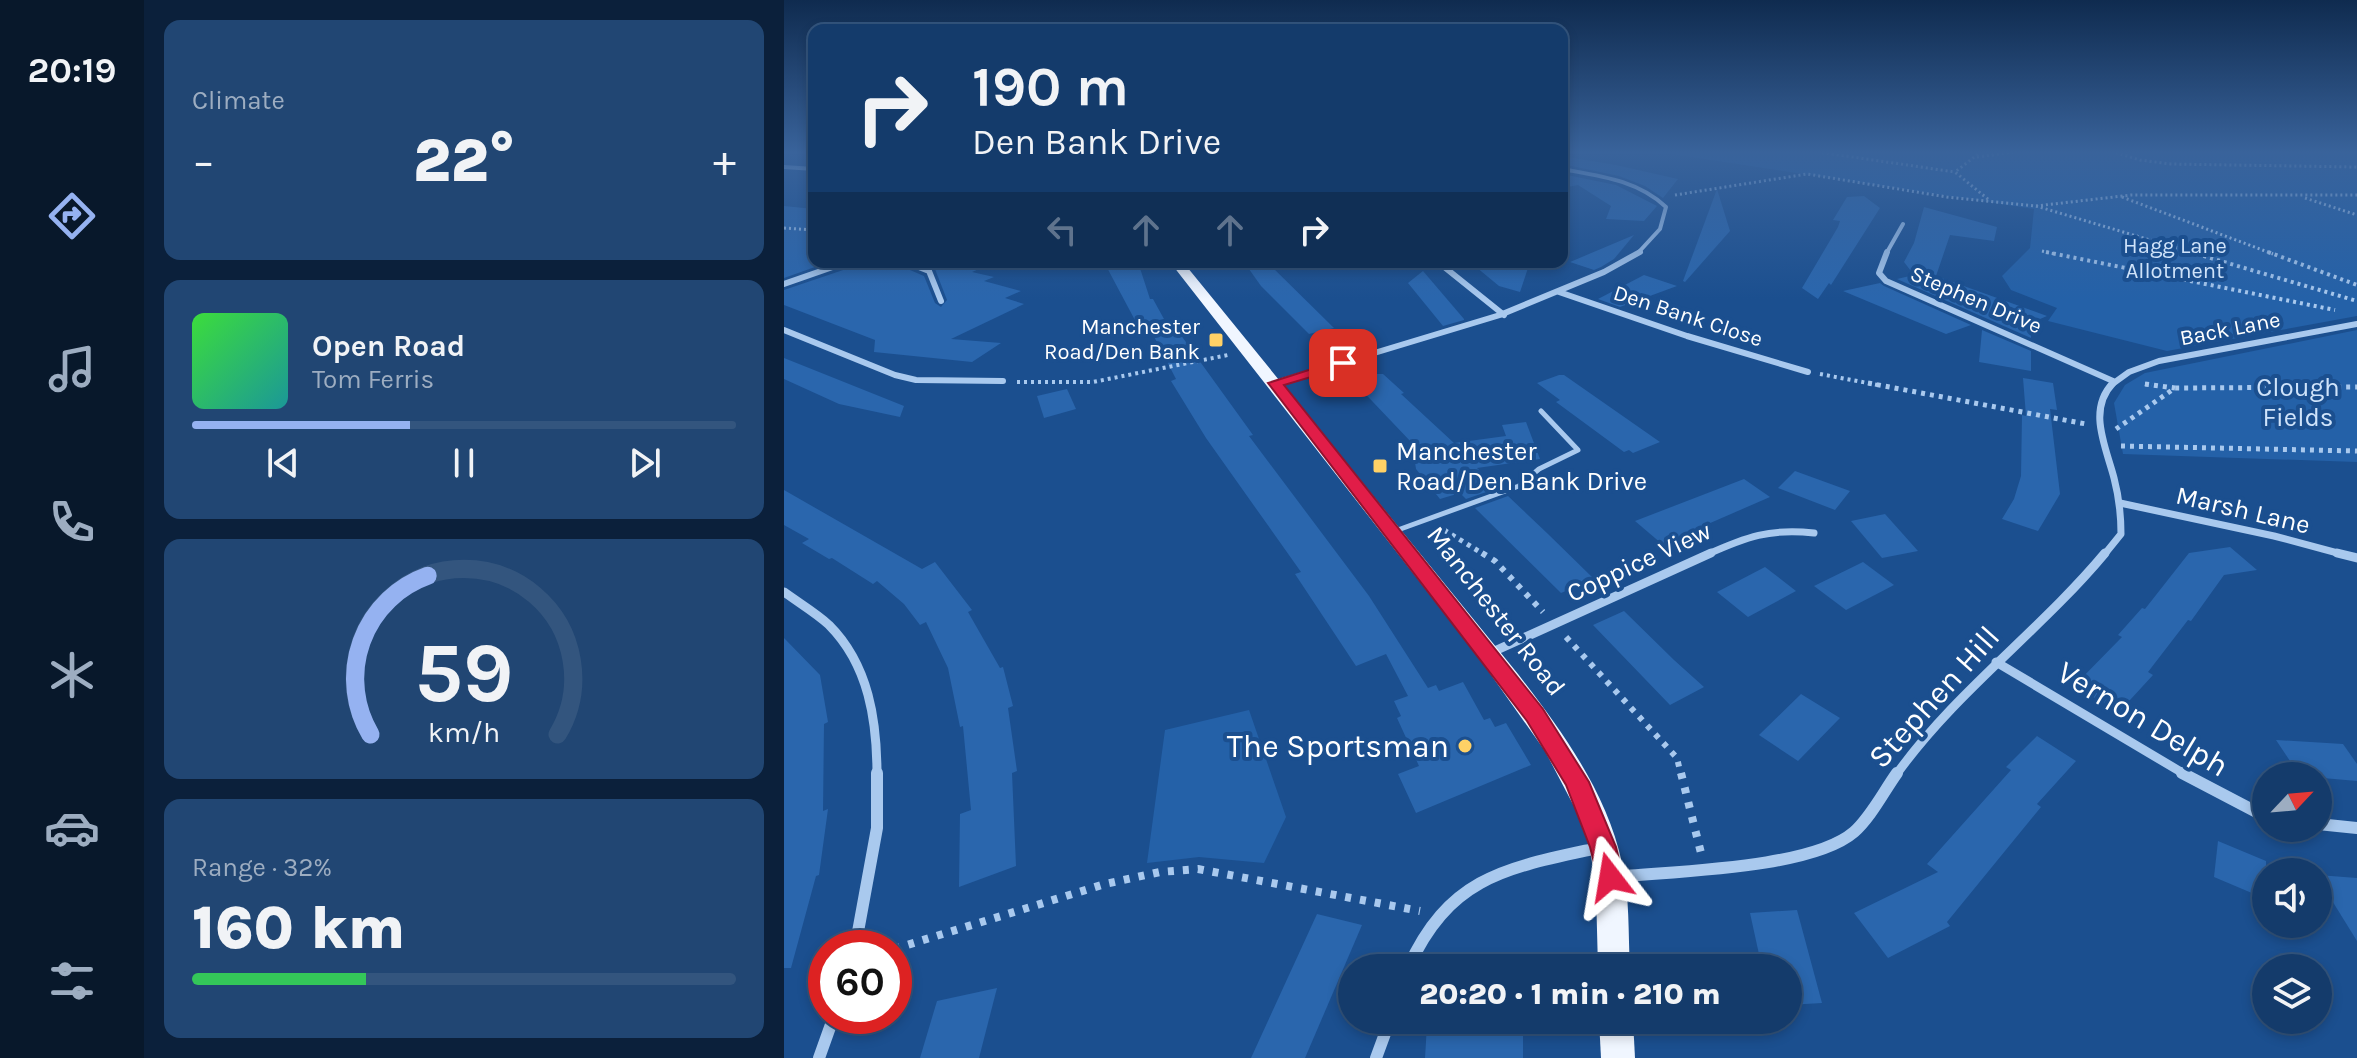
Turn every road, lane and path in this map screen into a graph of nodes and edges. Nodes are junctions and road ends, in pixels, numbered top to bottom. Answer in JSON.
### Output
{"nodes":[{"id":1,"x":1660,"y":200,"type":"edge"},
{"id":2,"x":1986,"y":200,"type":"edge"},
{"id":3,"x":2083,"y":200,"type":"edge"},
{"id":4,"x":2131,"y":200,"type":"edge"},
{"id":5,"x":2313,"y":200,"type":"edge"},
{"id":6,"x":1990,"y":201,"type":"joint"},
{"id":7,"x":2036,"y":206,"type":"junction"},
{"id":8,"x":2357,"y":215,"type":"edge"},
{"id":9,"x":1903,"y":224,"type":"dead end"},
{"id":10,"x":784,"y":228,"type":"edge"},
{"id":11,"x":808,"y":230,"type":"edge"},
{"id":12,"x":2042,"y":251,"type":"dead end"},
{"id":13,"x":830,"y":268,"type":"edge"},
{"id":14,"x":925,"y":268,"type":"edge"},
{"id":15,"x":1181,"y":268,"type":"edge"},
{"id":16,"x":1445,"y":268,"type":"edge"},
{"id":17,"x":784,"y":284,"type":"edge"},
{"id":18,"x":2357,"y":285,"type":"edge"},
{"id":19,"x":1559,"y":292,"type":"junction"},
{"id":20,"x":941,"y":301,"type":"dead end"},
{"id":21,"x":2357,"y":301,"type":"edge"},
{"id":22,"x":2342,"y":312,"type":"dead end"},
{"id":23,"x":1504,"y":315,"type":"junction"},
{"id":24,"x":2357,"y":324,"type":"edge"},
{"id":25,"x":784,"y":330,"type":"edge"},
{"id":26,"x":1249,"y":350,"type":"junction"},
{"id":27,"x":1808,"y":372,"type":"joint"},
{"id":28,"x":1003,"y":381,"type":"joint"},
{"id":29,"x":2113,"y":381,"type":"junction"},
{"id":30,"x":1275,"y":383,"type":"junction"},
{"id":31,"x":2357,"y":387,"type":"edge"},
{"id":32,"x":1541,"y":411,"type":"dead end"},
{"id":33,"x":2101,"y":437,"type":"junction"},
{"id":34,"x":2357,"y":451,"type":"edge"},
{"id":35,"x":2120,"y":503,"type":"junction"},
{"id":36,"x":1426,"y":520,"type":"junction"},
{"id":37,"x":1392,"y":532,"type":"junction"},
{"id":38,"x":1814,"y":533,"type":"dead end"},
{"id":39,"x":2357,"y":558,"type":"edge"},
{"id":40,"x":784,"y":592,"type":"edge"},
{"id":41,"x":1554,"y":624,"type":"junction"},
{"id":42,"x":1487,"y":654,"type":"junction"},
{"id":43,"x":1996,"y":662,"type":"junction"},
{"id":44,"x":2252,"y":810,"type":"edge"},
{"id":45,"x":2332,"y":825,"type":"edge"},
{"id":46,"x":2357,"y":828,"type":"edge"},
{"id":47,"x":1603,"y":847,"type":"junction"},
{"id":48,"x":1704,"y":868,"type":"junction"},
{"id":49,"x":1610,"y":877,"type":"junction"},
{"id":50,"x":1437,"y":914,"type":"junction"},
{"id":51,"x":858,"y":930,"type":"edge"},
{"id":52,"x":912,"y":943,"type":"edge"},
{"id":53,"x":1413,"y":954,"type":"edge"},
{"id":54,"x":1613,"y":954,"type":"edge"},
{"id":55,"x":828,"y":1034,"type":"edge"},
{"id":56,"x":1385,"y":1034,"type":"edge"},
{"id":57,"x":1617,"y":1034,"type":"edge"},
{"id":58,"x":819,"y":1058,"type":"edge"},
{"id":59,"x":1376,"y":1058,"type":"edge"},
{"id":60,"x":1618,"y":1058,"type":"edge"}],
"edges":[{"from":1,"to":19,"type":"street"},
{"from":2,"to":6,"type":"path"},
{"from":3,"to":7,"type":"path"},
{"from":4,"to":18,"type":"path"},
{"from":5,"to":8,"type":"path"},
{"from":6,"to":7,"type":"path"},
{"from":7,"to":21,"type":"path"},
{"from":9,"to":29,"type":"street","name":"Stephen Drive"},
{"from":10,"to":11,"type":"path"},
{"from":12,"to":22,"type":"path"},
{"from":13,"to":17,"type":"street"},
{"from":14,"to":20,"type":"street"},
{"from":15,"to":26,"type":"main road","name":"Manchester Road"},
{"from":16,"to":23,"type":"street"},
{"from":19,"to":23,"type":"street"},
{"from":19,"to":27,"type":"street","name":"Den Bank Close"},
{"from":23,"to":30,"type":"street"},
{"from":24,"to":29,"type":"street","name":"Back Lane"},
{"from":25,"to":28,"type":"street"},
{"from":26,"to":28,"type":"path"},
{"from":26,"to":30,"type":"main road","name":"Manchester Road"},
{"from":27,"to":33,"type":"path"},
{"from":29,"to":33,"type":"street","name":"Stephen Hill"},
{"from":30,"to":37,"type":"main road","name":"Manchester Road"},
{"from":31,"to":33,"type":"path"},
{"from":32,"to":36,"type":"lane"},
{"from":33,"to":34,"type":"path"},
{"from":33,"to":35,"type":"street","name":"Stephen Hill"},
{"from":35,"to":39,"type":"street","name":"Marsh Lane"},
{"from":35,"to":43,"type":"street","name":"Stephen Hill"},
{"from":36,"to":37,"type":"lane"},
{"from":36,"to":41,"type":"path"},
{"from":37,"to":42,"type":"main road","name":"Manchester Road"},
{"from":38,"to":41,"type":"street","name":"Coppice View"},
{"from":40,"to":51,"type":"street"},
{"from":41,"to":42,"type":"street","name":"Coppice View"},
{"from":41,"to":48,"type":"path"},
{"from":42,"to":47,"type":"main road","name":"Manchester Road"},
{"from":43,"to":44,"type":"street","name":"Vernon Delph"},
{"from":43,"to":48,"type":"street","name":"Stephen Hill"},
{"from":45,"to":46,"type":"street"},
{"from":47,"to":49,"type":"main road","name":"Manchester Road"},
{"from":47,"to":50,"type":"street"},
{"from":48,"to":49,"type":"street","name":"Stephen Hill"},
{"from":49,"to":54,"type":"main road","name":"Manchester Road"},
{"from":50,"to":52,"type":"path"},
{"from":50,"to":53,"type":"street"},
{"from":55,"to":58,"type":"street"},
{"from":56,"to":59,"type":"street"},
{"from":57,"to":60,"type":"main road"}]}
